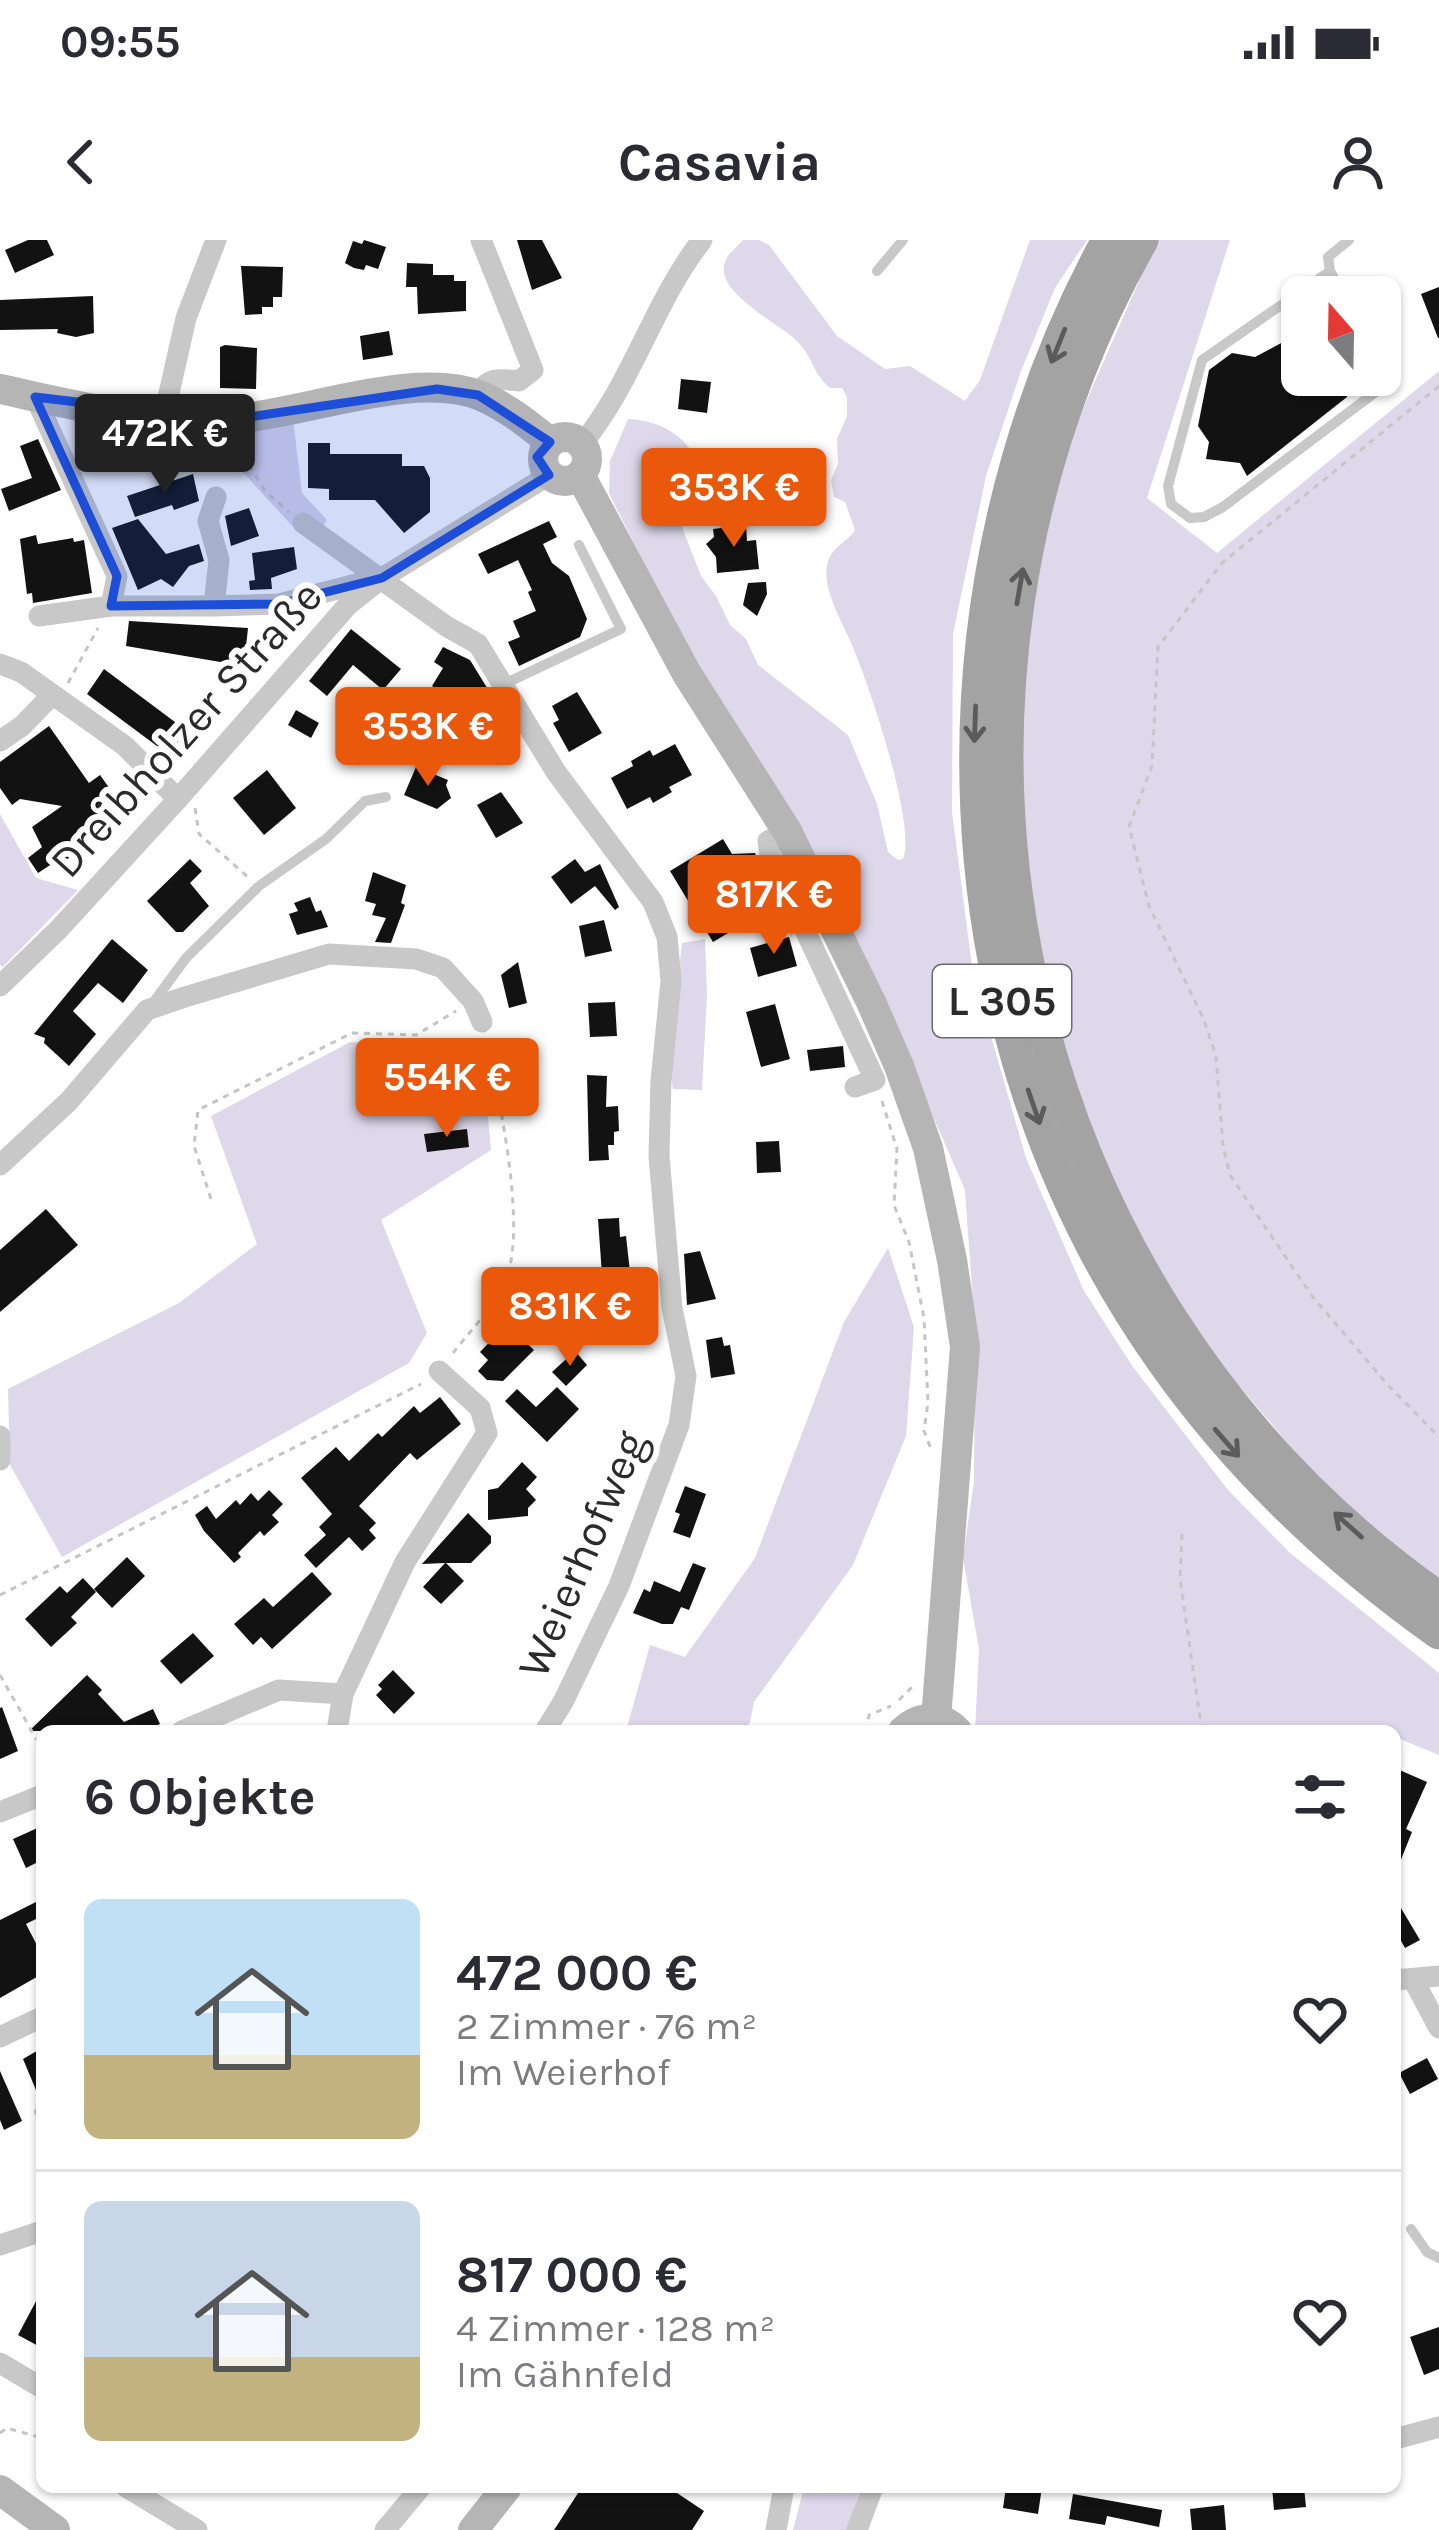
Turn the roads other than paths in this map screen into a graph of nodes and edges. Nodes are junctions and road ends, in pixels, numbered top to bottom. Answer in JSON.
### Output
{"nodes":[{"id":1,"x":216,"y":240,"type":"edge"},
{"id":2,"x":481,"y":240,"type":"edge"},
{"id":3,"x":702,"y":240,"type":"edge"},
{"id":4,"x":903,"y":240,"type":"edge"},
{"id":5,"x":1108,"y":240,"type":"edge"},
{"id":6,"x":1142,"y":240,"type":"edge"},
{"id":7,"x":1349,"y":240,"type":"edge"},
{"id":8,"x":878,"y":271,"type":"dead end"},
{"id":9,"x":1330,"y":271,"type":"junction"},
{"id":10,"x":1323,"y":276,"type":"edge"},
{"id":11,"x":1333,"y":276,"type":"edge"},
{"id":12,"x":1281,"y":305,"type":"edge"},
{"id":13,"x":0,"y":389,"type":"edge"},
{"id":14,"x":478,"y":395,"type":"junction"},
{"id":15,"x":1370,"y":396,"type":"edge"},
{"id":16,"x":35,"y":397,"type":"junction"},
{"id":17,"x":336,"y":403,"type":"junction"},
{"id":18,"x":163,"y":420,"type":"junction"},
{"id":19,"x":542,"y":435,"type":"junction"},
{"id":20,"x":570,"y":464,"type":"junction"},
{"id":21,"x":216,"y":497,"type":"dead end"},
{"id":22,"x":303,"y":523,"type":"road end"},
{"id":23,"x":579,"y":545,"type":"dead end"},
{"id":24,"x":382,"y":578,"type":"junction"},
{"id":25,"x":111,"y":606,"type":"junction"},
{"id":26,"x":214,"y":606,"type":"junction"},
{"id":27,"x":39,"y":616,"type":"dead end"},
{"id":28,"x":0,"y":664,"type":"edge"},
{"id":29,"x":504,"y":684,"type":"junction"},
{"id":30,"x":50,"y":696,"type":"junction"},
{"id":31,"x":0,"y":741,"type":"edge"},
{"id":32,"x":386,"y":796,"type":"dead end"},
{"id":33,"x":178,"y":799,"type":"junction"},
{"id":34,"x":787,"y":831,"type":"junction"},
{"id":35,"x":0,"y":986,"type":"edge"},
{"id":36,"x":147,"y":1010,"type":"junction"},
{"id":37,"x":477,"y":1011,"type":"road end"},
{"id":38,"x":865,"y":1083,"type":"road end"},
{"id":39,"x":0,"y":1165,"type":"edge"},
{"id":40,"x":440,"y":1371,"type":"road end"},
{"id":41,"x":0,"y":1436,"type":"edge"},
{"id":42,"x":0,"y":1460,"type":"edge"},
{"id":43,"x":1439,"y":1598,"type":"edge"},
{"id":44,"x":1439,"y":1633,"type":"edge"},
{"id":45,"x":343,"y":1694,"type":"junction"},
{"id":46,"x":196,"y":1725,"type":"edge"},
{"id":47,"x":338,"y":1725,"type":"edge"},
{"id":48,"x":549,"y":1725,"type":"edge"},
{"id":49,"x":911,"y":1725,"type":"edge"},
{"id":50,"x":947,"y":1725,"type":"edge"},
{"id":51,"x":36,"y":1797,"type":"edge"},
{"id":52,"x":0,"y":1812,"type":"edge"},
{"id":53,"x":1439,"y":1976,"type":"edge"},
{"id":54,"x":1404,"y":1981,"type":"edge"},
{"id":55,"x":36,"y":2020,"type":"edge"},
{"id":56,"x":1439,"y":2028,"type":"edge"},
{"id":57,"x":0,"y":2037,"type":"edge"},
{"id":58,"x":1411,"y":2229,"type":"dead end"},
{"id":59,"x":36,"y":2233,"type":"edge"},
{"id":60,"x":0,"y":2246,"type":"edge"},
{"id":61,"x":1439,"y":2258,"type":"edge"},
{"id":62,"x":0,"y":2363,"type":"edge"},
{"id":63,"x":36,"y":2385,"type":"edge"},
{"id":64,"x":1439,"y":2427,"type":"edge"},
{"id":65,"x":1401,"y":2437,"type":"edge"},
{"id":66,"x":0,"y":2490,"type":"edge"},
{"id":67,"x":137,"y":2493,"type":"edge"},
{"id":68,"x":416,"y":2493,"type":"edge"},
{"id":69,"x":502,"y":2493,"type":"edge"},
{"id":70,"x":783,"y":2493,"type":"edge"},
{"id":71,"x":871,"y":2493,"type":"edge"},
{"id":72,"x":55,"y":2530,"type":"edge"},
{"id":73,"x":197,"y":2530,"type":"edge"},
{"id":74,"x":385,"y":2530,"type":"edge"},
{"id":75,"x":473,"y":2530,"type":"edge"},
{"id":76,"x":776,"y":2530,"type":"edge"},
{"id":77,"x":857,"y":2530,"type":"edge"}],
"edges":[{"from":1,"to":18,"type":"street"},
{"from":2,"to":14,"type":"street"},
{"from":3,"to":20,"type":"street"},
{"from":4,"to":8,"type":"lane"},
{"from":5,"to":44,"type":"main road","number":"L 305","one_way":true},
{"from":43,"to":6,"type":"main road","number":"L 305","one_way":true},
{"from":7,"to":9,"type":"lane"},
{"from":9,"to":10,"type":"lane"},
{"from":9,"to":11,"type":"lane"},
{"from":12,"to":15,"type":"lane"},
{"from":13,"to":16,"type":"main road"},
{"from":14,"to":17,"type":"main road"},
{"from":14,"to":19,"type":"main road"},
{"from":16,"to":18,"type":"main road"},
{"from":16,"to":25,"type":"street"},
{"from":17,"to":18,"type":"main road"},
{"from":17,"to":19,"type":"main road"},
{"from":19,"to":20,"type":"main road"},
{"from":20,"to":24,"type":"street","name":"Dreibholzer Straße"},
{"from":20,"to":34,"type":"main road"},
{"from":21,"to":26,"type":"street"},
{"from":22,"to":24,"type":"street","name":"Dreibholzer Straße"},
{"from":23,"to":29,"type":"lane"},
{"from":24,"to":26,"type":"street"},
{"from":24,"to":29,"type":"street","name":"Weierhofweg"},
{"from":24,"to":33,"type":"street","name":"Dreibholzer Straße"},
{"from":25,"to":26,"type":"street"},
{"from":25,"to":27,"type":"street"},
{"from":28,"to":30,"type":"street"},
{"from":29,"to":48,"type":"street","name":"Weierhofweg"},
{"from":30,"to":31,"type":"street"},
{"from":30,"to":33,"type":"street"},
{"from":32,"to":36,"type":"lane"},
{"from":33,"to":35,"type":"street","name":"Dreibholzer Straße"},
{"from":34,"to":38,"type":"street"},
{"from":34,"to":50,"type":"main road"},
{"from":36,"to":37,"type":"street"},
{"from":36,"to":39,"type":"street"},
{"from":40,"to":45,"type":"street"},
{"from":41,"to":42,"type":"street"},
{"from":45,"to":46,"type":"street"},
{"from":45,"to":47,"type":"street"},
{"from":49,"to":50,"type":"main road"},
{"from":51,"to":52,"type":"street"},
{"from":53,"to":54,"type":"street"},
{"from":54,"to":56,"type":"street"},
{"from":55,"to":57,"type":"street"},
{"from":58,"to":61,"type":"lane"},
{"from":59,"to":60,"type":"street"},
{"from":62,"to":63,"type":"street"},
{"from":64,"to":65,"type":"street"},
{"from":66,"to":72,"type":"main road"},
{"from":67,"to":73,"type":"street"},
{"from":68,"to":74,"type":"street"},
{"from":69,"to":75,"type":"main road"},
{"from":70,"to":76,"type":"street"},
{"from":71,"to":77,"type":"street"}]}
